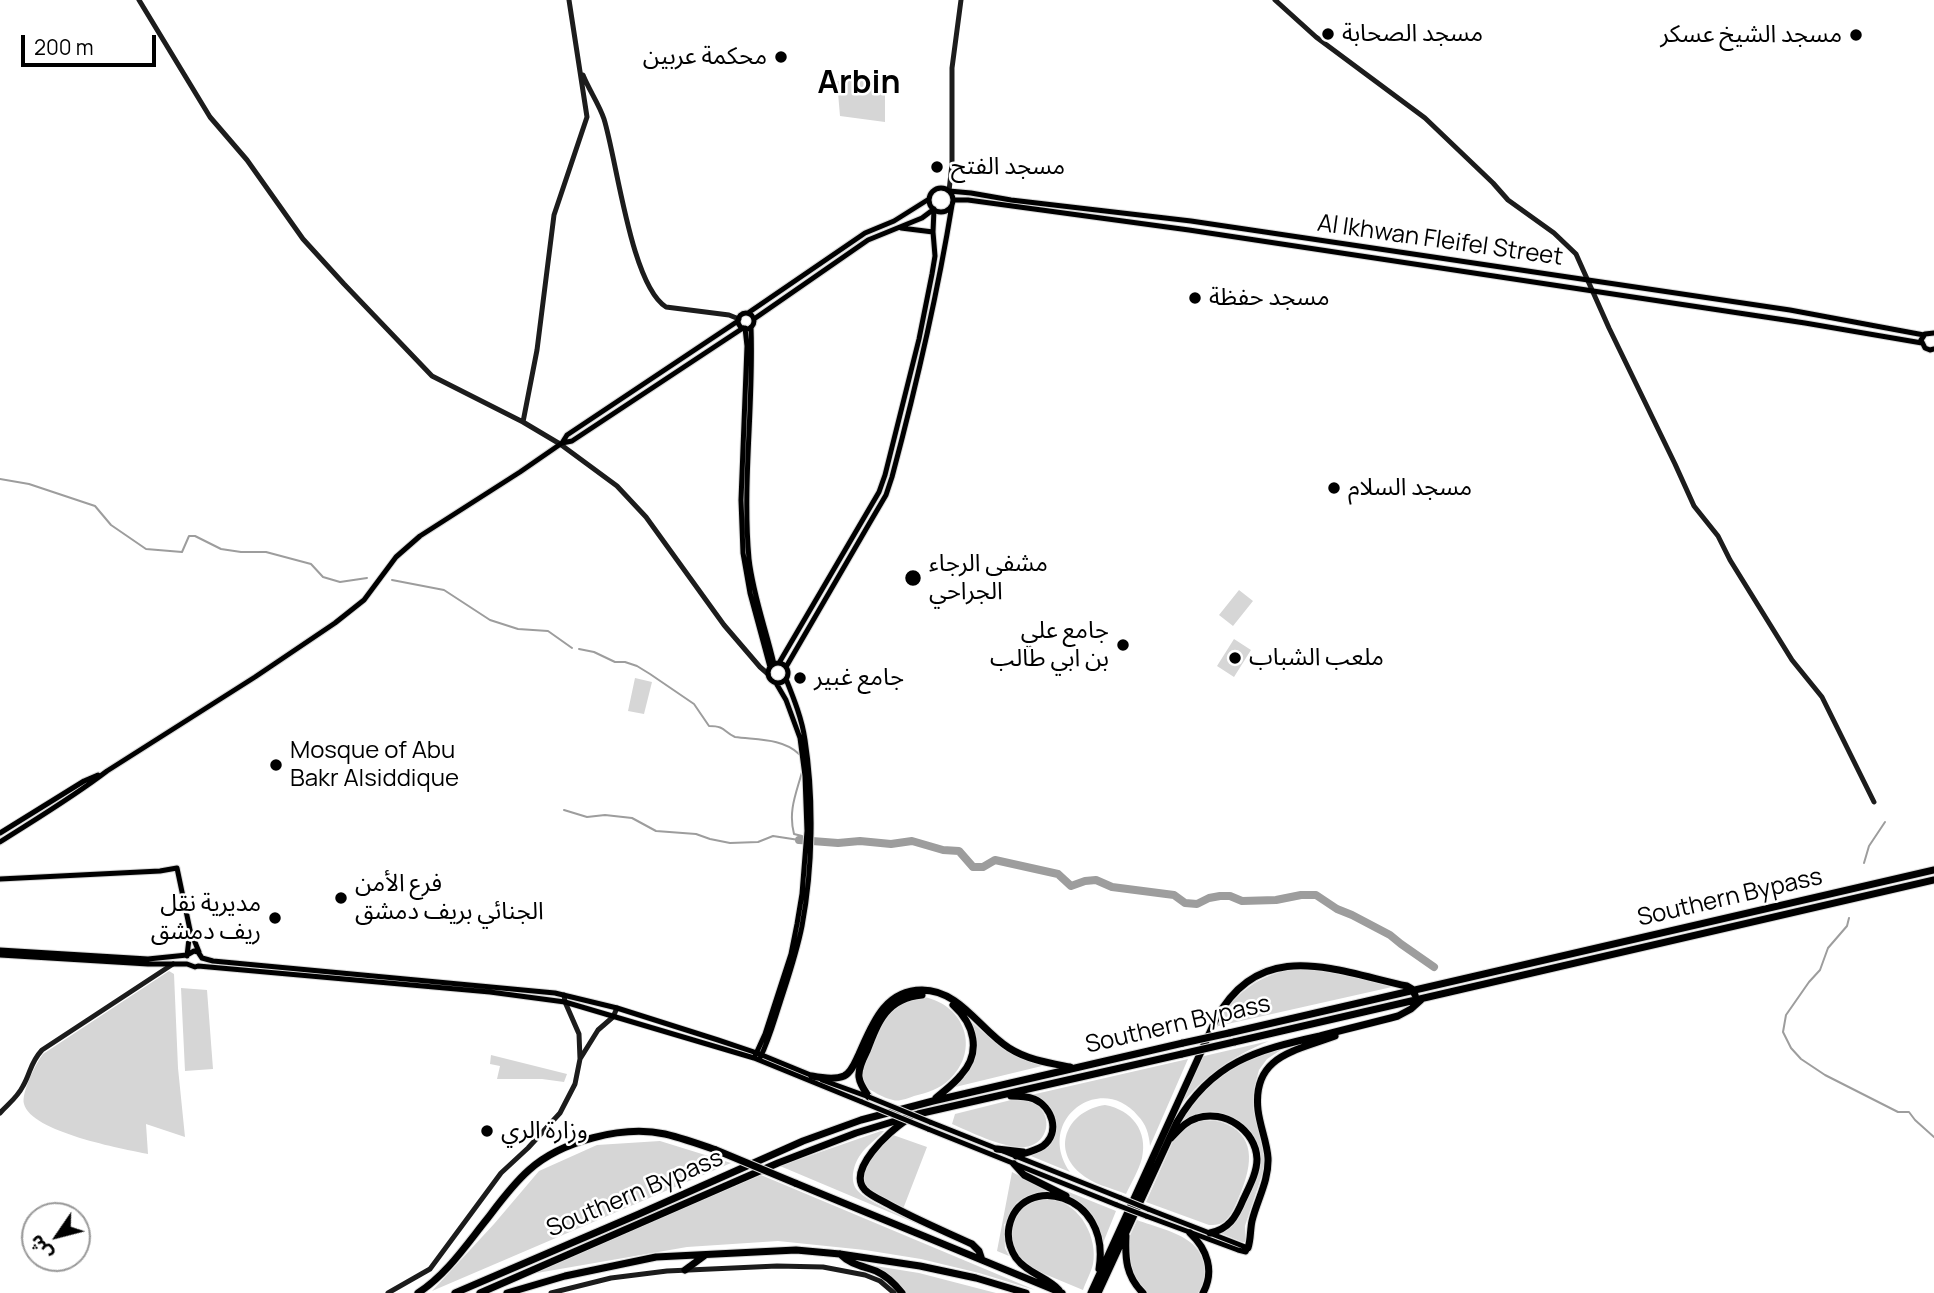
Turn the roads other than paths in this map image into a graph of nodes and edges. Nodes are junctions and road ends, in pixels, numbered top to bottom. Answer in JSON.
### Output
{"nodes":[{"id":1,"x":139,"y":0,"type":"edge"},
{"id":2,"x":569,"y":0,"type":"edge"},
{"id":3,"x":961,"y":0,"type":"edge"},
{"id":4,"x":1275,"y":0,"type":"edge"},
{"id":5,"x":580,"y":69,"type":"junction"},
{"id":6,"x":949,"y":191,"type":"junction"},
{"id":7,"x":929,"y":199,"type":"junction"},
{"id":8,"x":952,"y":203,"type":"junction"},
{"id":9,"x":934,"y":209,"type":"junction"},
{"id":10,"x":898,"y":228,"type":"junction"},
{"id":11,"x":933,"y":232,"type":"junction"},
{"id":12,"x":1587,"y":280,"type":"junction"},
{"id":13,"x":1593,"y":292,"type":"junction"},
{"id":14,"x":748,"y":313,"type":"junction"},
{"id":15,"x":754,"y":319,"type":"junction"},
{"id":16,"x":738,"y":320,"type":"junction"},
{"id":17,"x":1934,"y":325,"type":"edge"},
{"id":18,"x":746,"y":328,"type":"junction"},
{"id":19,"x":1929,"y":333,"type":"edge"},
{"id":20,"x":1922,"y":343,"type":"junction"},
{"id":21,"x":1933,"y":350,"type":"edge"},
{"id":22,"x":523,"y":422,"type":"junction"},
{"id":23,"x":561,"y":444,"type":"junction"},
{"id":24,"x":774,"y":665,"type":"junction"},
{"id":25,"x":786,"y":667,"type":"junction"},
{"id":26,"x":768,"y":674,"type":"junction"},
{"id":27,"x":786,"y":680,"type":"junction"},
{"id":28,"x":776,"y":683,"type":"junction"},
{"id":29,"x":107,"y":771,"type":"junction"},
{"id":30,"x":1874,"y":802,"type":"dead end"},
{"id":31,"x":809,"y":831,"type":"junction"},
{"id":32,"x":0,"y":833,"type":"edge"},
{"id":33,"x":0,"y":842,"type":"edge"},
{"id":34,"x":1934,"y":870,"type":"edge"},
{"id":35,"x":0,"y":878,"type":"edge"},
{"id":36,"x":1934,"y":880,"type":"edge"},
{"id":37,"x":190,"y":930,"type":"junction"},
{"id":38,"x":0,"y":952,"type":"edge"},
{"id":39,"x":187,"y":955,"type":"junction"},
{"id":40,"x":201,"y":956,"type":"junction"},
{"id":41,"x":173,"y":964,"type":"junction"},
{"id":42,"x":187,"y":964,"type":"junction"},
{"id":43,"x":198,"y":966,"type":"junction"},
{"id":44,"x":1414,"y":991,"type":"junction"},
{"id":45,"x":564,"y":998,"type":"junction"},
{"id":46,"x":1419,"y":1000,"type":"junction"},
{"id":47,"x":956,"y":1005,"type":"junction"},
{"id":48,"x":617,"y":1008,"type":"junction"},
{"id":49,"x":613,"y":1017,"type":"junction"},
{"id":50,"x":1351,"y":1028,"type":"junction"},
{"id":51,"x":718,"y":1043,"type":"junction"},
{"id":52,"x":758,"y":1057,"type":"junction"},
{"id":53,"x":580,"y":1059,"type":"junction"},
{"id":54,"x":1074,"y":1068,"type":"junction"},
{"id":55,"x":812,"y":1076,"type":"junction"},
{"id":56,"x":830,"y":1086,"type":"junction"},
{"id":57,"x":1003,"y":1095,"type":"junction"},
{"id":58,"x":869,"y":1097,"type":"junction"},
{"id":59,"x":933,"y":1101,"type":"junction"},
{"id":60,"x":0,"y":1113,"type":"edge"},
{"id":61,"x":918,"y":1114,"type":"junction"},
{"id":62,"x":929,"y":1125,"type":"junction"},
{"id":63,"x":1168,"y":1141,"type":"junction"},
{"id":64,"x":997,"y":1149,"type":"junction"},
{"id":65,"x":1030,"y":1152,"type":"junction"},
{"id":66,"x":1015,"y":1160,"type":"junction"},
{"id":67,"x":1076,"y":1203,"type":"junction"},
{"id":68,"x":1127,"y":1232,"type":"junction"},
{"id":69,"x":1190,"y":1233,"type":"junction"},
{"id":70,"x":1210,"y":1233,"type":"junction"},
{"id":71,"x":1248,"y":1248,"type":"junction"},
{"id":72,"x":706,"y":1254,"type":"junction"},
{"id":73,"x":840,"y":1254,"type":"junction"},
{"id":74,"x":982,"y":1260,"type":"junction"},
{"id":75,"x":685,"y":1270,"type":"junction"},
{"id":76,"x":1097,"y":1279,"type":"junction"},
{"id":77,"x":388,"y":1293,"type":"edge"},
{"id":78,"x":418,"y":1293,"type":"edge"},
{"id":79,"x":455,"y":1293,"type":"edge"},
{"id":80,"x":480,"y":1293,"type":"edge"},
{"id":81,"x":507,"y":1293,"type":"edge"},
{"id":82,"x":551,"y":1293,"type":"edge"},
{"id":83,"x":894,"y":1293,"type":"edge"},
{"id":84,"x":902,"y":1293,"type":"edge"},
{"id":85,"x":1026,"y":1293,"type":"edge"},
{"id":86,"x":1062,"y":1293,"type":"edge"},
{"id":87,"x":1091,"y":1293,"type":"edge"},
{"id":88,"x":1098,"y":1293,"type":"edge"},
{"id":89,"x":1143,"y":1293,"type":"edge"},
{"id":90,"x":1203,"y":1293,"type":"edge"}],
"edges":[{"from":1,"to":22,"type":"street"},
{"from":2,"to":5,"type":"street"},
{"from":3,"to":6,"type":"street"},
{"from":4,"to":12,"type":"street"},
{"from":5,"to":16,"type":"street"},
{"from":5,"to":22,"type":"street"},
{"from":6,"to":7,"type":"main road"},
{"from":6,"to":8,"type":"main road"},
{"from":6,"to":12,"type":"main road","name":"Al Ikhwan Fleifel Street"},
{"from":7,"to":9,"type":"main road"},
{"from":7,"to":14,"type":"main road"},
{"from":8,"to":9,"type":"main road"},
{"from":8,"to":13,"type":"main road","name":"Al Ikhwan Fleifel Street"},
{"from":8,"to":25,"type":"main road"},
{"from":9,"to":10,"type":"main road"},
{"from":9,"to":11,"type":"main road"},
{"from":10,"to":11,"type":"main road"},
{"from":10,"to":15,"type":"main road"},
{"from":11,"to":24,"type":"main road"},
{"from":12,"to":13,"type":"street"},
{"from":12,"to":19,"type":"main road","name":"Al Ikhwan Fleifel Street"},
{"from":13,"to":20,"type":"main road","name":"Al Ikhwan Fleifel Street"},
{"from":13,"to":30,"type":"street"},
{"from":14,"to":15,"type":"main road"},
{"from":14,"to":16,"type":"main road"},
{"from":15,"to":18,"type":"main road"},
{"from":16,"to":18,"type":"main road"},
{"from":16,"to":23,"type":"main road"},
{"from":17,"to":19,"type":"street"},
{"from":18,"to":23,"type":"main road"},
{"from":18,"to":24,"type":"main road"},
{"from":19,"to":20,"type":"main road"},
{"from":20,"to":21,"type":"main road"},
{"from":22,"to":23,"type":"street"},
{"from":23,"to":26,"type":"street"},
{"from":23,"to":29,"type":"main road"},
{"from":24,"to":25,"type":"main road"},
{"from":24,"to":26,"type":"main road"},
{"from":25,"to":27,"type":"main road"},
{"from":26,"to":28,"type":"main road"},
{"from":27,"to":28,"type":"main road"},
{"from":27,"to":31,"type":"main road"},
{"from":28,"to":31,"type":"main road"},
{"from":29,"to":32,"type":"main road"},
{"from":29,"to":33,"type":"main road"},
{"from":31,"to":52,"type":"main road"},
{"from":34,"to":44,"type":"highway","name":"Southern Bypass"},
{"from":35,"to":37,"type":"main road"},
{"from":36,"to":46,"type":"highway","name":"Southern Bypass"},
{"from":37,"to":39,"type":"main road"},
{"from":37,"to":40,"type":"main road"},
{"from":38,"to":39,"type":"main road"},
{"from":38,"to":41,"type":"main road"},
{"from":39,"to":40,"type":"main road"},
{"from":39,"to":42,"type":"main road"},
{"from":40,"to":43,"type":"main road"},
{"from":40,"to":45,"type":"main road"},
{"from":41,"to":42,"type":"main road"},
{"from":41,"to":60,"type":"street"},
{"from":42,"to":43,"type":"main road"},
{"from":43,"to":45,"type":"main road"},
{"from":44,"to":46,"type":"highway"},
{"from":44,"to":54,"type":"highway","name":"Southern Bypass","bridge":true},
{"from":44,"to":76,"type":"highway"},
{"from":45,"to":48,"type":"main road"},
{"from":45,"to":49,"type":"main road"},
{"from":45,"to":53,"type":"street"},
{"from":46,"to":50,"type":"highway"},
{"from":46,"to":57,"type":"highway","name":"Southern Bypass","bridge":true},
{"from":47,"to":54,"type":"highway"},
{"from":47,"to":55,"type":"highway"},
{"from":47,"to":58,"type":"highway"},
{"from":47,"to":59,"type":"highway"},
{"from":48,"to":49,"type":"street"},
{"from":48,"to":51,"type":"main road"},
{"from":49,"to":51,"type":"main road"},
{"from":49,"to":53,"type":"street"},
{"from":50,"to":63,"type":"highway"},
{"from":50,"to":71,"type":"highway"},
{"from":51,"to":52,"type":"main road"},
{"from":52,"to":55,"type":"main road"},
{"from":52,"to":56,"type":"main road"},
{"from":53,"to":77,"type":"street"},
{"from":54,"to":59,"type":"highway","name":"Southern Bypass"},
{"from":55,"to":56,"type":"main road"},
{"from":56,"to":58,"type":"main road"},
{"from":56,"to":62,"type":"main road","bridge":true},
{"from":57,"to":61,"type":"highway","name":"Southern Bypass"},
{"from":57,"to":65,"type":"highway"},
{"from":58,"to":62,"type":"main road","bridge":true},
{"from":59,"to":79,"type":"highway","name":"Southern Bypass"},
{"from":61,"to":74,"type":"highway"},
{"from":61,"to":80,"type":"highway","name":"Southern Bypass"},
{"from":62,"to":64,"type":"main road"},
{"from":62,"to":66,"type":"main road"},
{"from":63,"to":68,"type":"highway"},
{"from":63,"to":70,"type":"highway"},
{"from":64,"to":65,"type":"highway"},
{"from":64,"to":66,"type":"main road"},
{"from":65,"to":66,"type":"highway"},
{"from":66,"to":67,"type":"highway"},
{"from":66,"to":69,"type":"main road","bridge":true},
{"from":66,"to":70,"type":"main road","bridge":true},
{"from":67,"to":76,"type":"highway"},
{"from":67,"to":86,"type":"highway"},
{"from":68,"to":88,"type":"highway"},
{"from":68,"to":89,"type":"highway"},
{"from":69,"to":71,"type":"main road"},
{"from":69,"to":90,"type":"highway"},
{"from":70,"to":71,"type":"main road"},
{"from":72,"to":73,"type":"highway"},
{"from":72,"to":75,"type":"highway"},
{"from":72,"to":81,"type":"highway"},
{"from":73,"to":84,"type":"highway"},
{"from":73,"to":85,"type":"highway"},
{"from":74,"to":78,"type":"highway","bridge":true},
{"from":74,"to":86,"type":"highway"},
{"from":75,"to":82,"type":"street"},
{"from":75,"to":83,"type":"street"},
{"from":76,"to":87,"type":"highway"}]}
